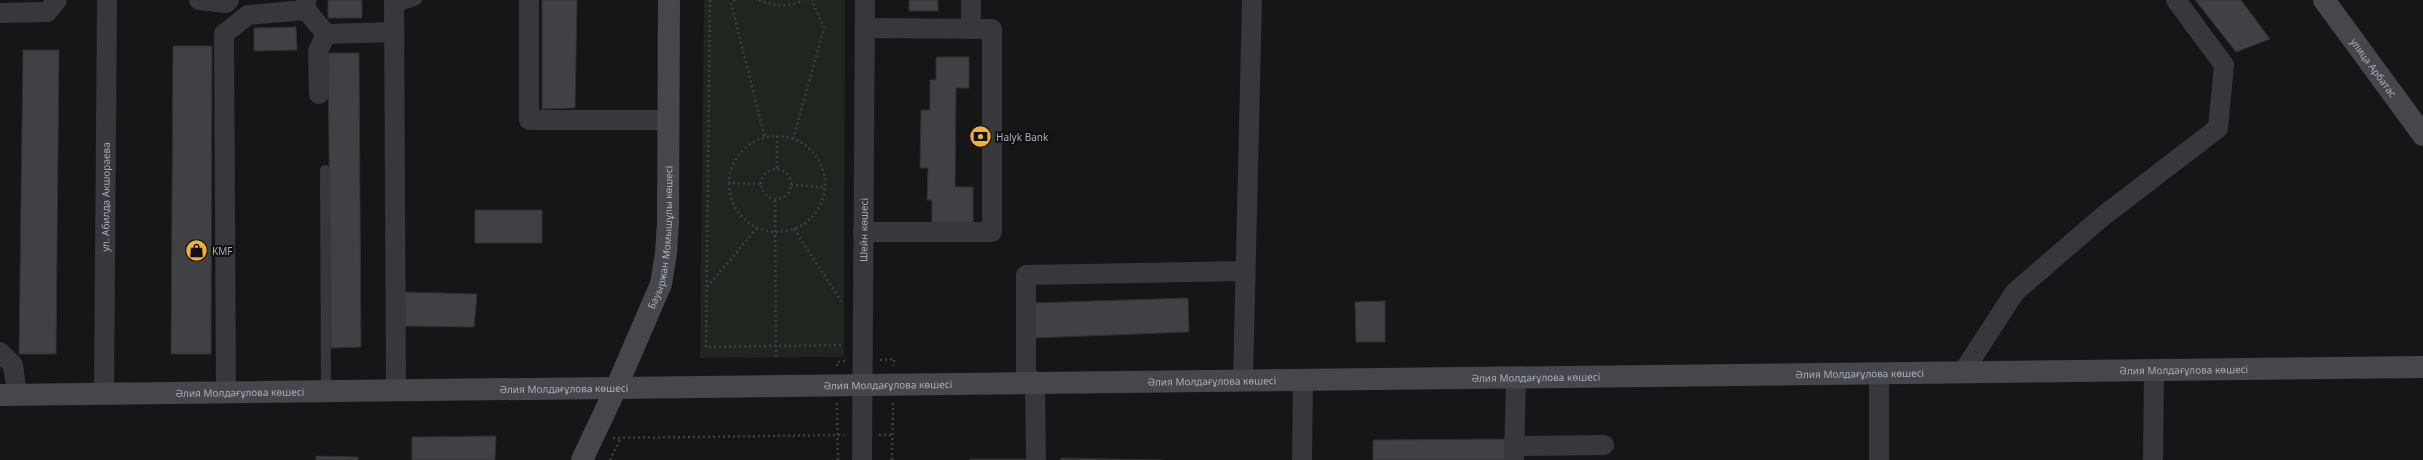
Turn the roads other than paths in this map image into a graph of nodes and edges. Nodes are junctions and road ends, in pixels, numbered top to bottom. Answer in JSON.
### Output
{"nodes":[{"id":1,"x":57,"y":0,"type":"edge"},
{"id":2,"x":107,"y":0,"type":"edge"},
{"id":3,"x":199,"y":0,"type":"edge"},
{"id":4,"x":229,"y":0,"type":"edge"},
{"id":5,"x":418,"y":0,"type":"edge"},
{"id":6,"x":530,"y":0,"type":"edge"},
{"id":7,"x":669,"y":0,"type":"edge"},
{"id":8,"x":865,"y":0,"type":"edge"},
{"id":9,"x":971,"y":0,"type":"edge"},
{"id":10,"x":1252,"y":0,"type":"edge"},
{"id":11,"x":2176,"y":0,"type":"edge"},
{"id":12,"x":2324,"y":0,"type":"edge"},
{"id":13,"x":394,"y":4,"type":"edge"},
{"id":14,"x":306,"y":5,"type":"edge"},
{"id":15,"x":0,"y":13,"type":"edge"},
{"id":16,"x":865,"y":28,"type":"junction"},
{"id":17,"x":971,"y":29,"type":"junction"},
{"id":18,"x":394,"y":32,"type":"junction"},
{"id":19,"x":326,"y":34,"type":"junction"},
{"id":20,"x":319,"y":94,"type":"dead end"},
{"id":21,"x":668,"y":120,"type":"junction"},
{"id":22,"x":2423,"y":135,"type":"edge"},
{"id":23,"x":325,"y":170,"type":"dead end"},
{"id":24,"x":863,"y":232,"type":"junction"},
{"id":25,"x":1246,"y":271,"type":"junction"},
{"id":26,"x":0,"y":352,"type":"edge"},
{"id":27,"x":2423,"y":367,"type":"edge"},
{"id":28,"x":2154,"y":370,"type":"junction"},
{"id":29,"x":1963,"y":372,"type":"junction"},
{"id":30,"x":1879,"y":373,"type":"junction"},
{"id":31,"x":1516,"y":377,"type":"junction"},
{"id":32,"x":1302,"y":379,"type":"junction"},
{"id":33,"x":1243,"y":380,"type":"junction"},
{"id":34,"x":1031,"y":382,"type":"junction"},
{"id":35,"x":861,"y":384,"type":"junction"},
{"id":36,"x":617,"y":386,"type":"junction"},
{"id":37,"x":396,"y":389,"type":"junction"},
{"id":38,"x":326,"y":390,"type":"junction"},
{"id":39,"x":226,"y":392,"type":"junction"},
{"id":40,"x":104,"y":393,"type":"junction"},
{"id":41,"x":9,"y":394,"type":"edge"},
{"id":42,"x":1604,"y":444,"type":"dead end"},
{"id":43,"x":1515,"y":453,"type":"edge"},
{"id":44,"x":582,"y":460,"type":"edge"},
{"id":45,"x":862,"y":460,"type":"edge"},
{"id":46,"x":1036,"y":460,"type":"edge"},
{"id":47,"x":1302,"y":460,"type":"edge"},
{"id":48,"x":1879,"y":460,"type":"edge"},
{"id":49,"x":2153,"y":460,"type":"edge"}],
"edges":[{"from":1,"to":15,"type":"street"},
{"from":2,"to":40,"type":"street","name":"ул. Абилда Акшораева"},
{"from":3,"to":4,"type":"street"},
{"from":5,"to":13,"type":"lane"},
{"from":6,"to":21,"type":"street"},
{"from":7,"to":21,"type":"street","name":"Бауыржан Момышұлы көшесі"},
{"from":8,"to":16,"type":"street","name":"Шейн көшесі"},
{"from":9,"to":17,"type":"street"},
{"from":10,"to":25,"type":"street"},
{"from":11,"to":29,"type":"street"},
{"from":12,"to":22,"type":"street","name":"улица Арбатас"},
{"from":13,"to":18,"type":"street"},
{"from":14,"to":19,"type":"street"},
{"from":14,"to":39,"type":"street"},
{"from":16,"to":17,"type":"street"},
{"from":16,"to":24,"type":"street","name":"Шейн көшесі"},
{"from":17,"to":24,"type":"street"},
{"from":18,"to":19,"type":"street"},
{"from":18,"to":37,"type":"street"},
{"from":19,"to":20,"type":"street"},
{"from":21,"to":36,"type":"street","name":"Бауыржан Момышұлы көшесі"},
{"from":23,"to":38,"type":"lane"},
{"from":24,"to":35,"type":"street","name":"Шейн көшесі"},
{"from":25,"to":33,"type":"street"},
{"from":25,"to":34,"type":"street"},
{"from":26,"to":41,"type":"street"},
{"from":27,"to":28,"type":"street","name":"Әлия Молдағұлова көшесі"},
{"from":28,"to":29,"type":"street","name":"Әлия Молдағұлова көшесі"},
{"from":28,"to":49,"type":"street"},
{"from":29,"to":30,"type":"street","name":"Әлия Молдағұлова көшесі"},
{"from":30,"to":31,"type":"street","name":"Әлия Молдағұлова көшесі"},
{"from":30,"to":48,"type":"street"},
{"from":31,"to":32,"type":"street","name":"Әлия Молдағұлова көшесі"},
{"from":31,"to":43,"type":"street"},
{"from":32,"to":33,"type":"street","name":"Әлия Молдағұлова көшесі"},
{"from":32,"to":47,"type":"street"},
{"from":33,"to":34,"type":"street","name":"Әлия Молдағұлова көшесі"},
{"from":34,"to":35,"type":"street","name":"Әлия Молдағұлова көшесі"},
{"from":34,"to":46,"type":"street"},
{"from":35,"to":36,"type":"street","name":"Әлия Молдағұлова көшесі"},
{"from":35,"to":45,"type":"street","name":"Шейн көшесі"},
{"from":36,"to":37,"type":"street","name":"Әлия Молдағұлова көшесі"},
{"from":36,"to":44,"type":"street","name":"Бауыржан Момышұлы көшесі"},
{"from":37,"to":38,"type":"street","name":"Әлия Молдағұлова көшесі"},
{"from":38,"to":39,"type":"street","name":"Әлия Молдағұлова көшесі"},
{"from":39,"to":40,"type":"street","name":"Әлия Молдағұлова көшесі"},
{"from":40,"to":41,"type":"street","name":"Әлия Молдағұлова көшесі"},
{"from":42,"to":43,"type":"street"}]}
